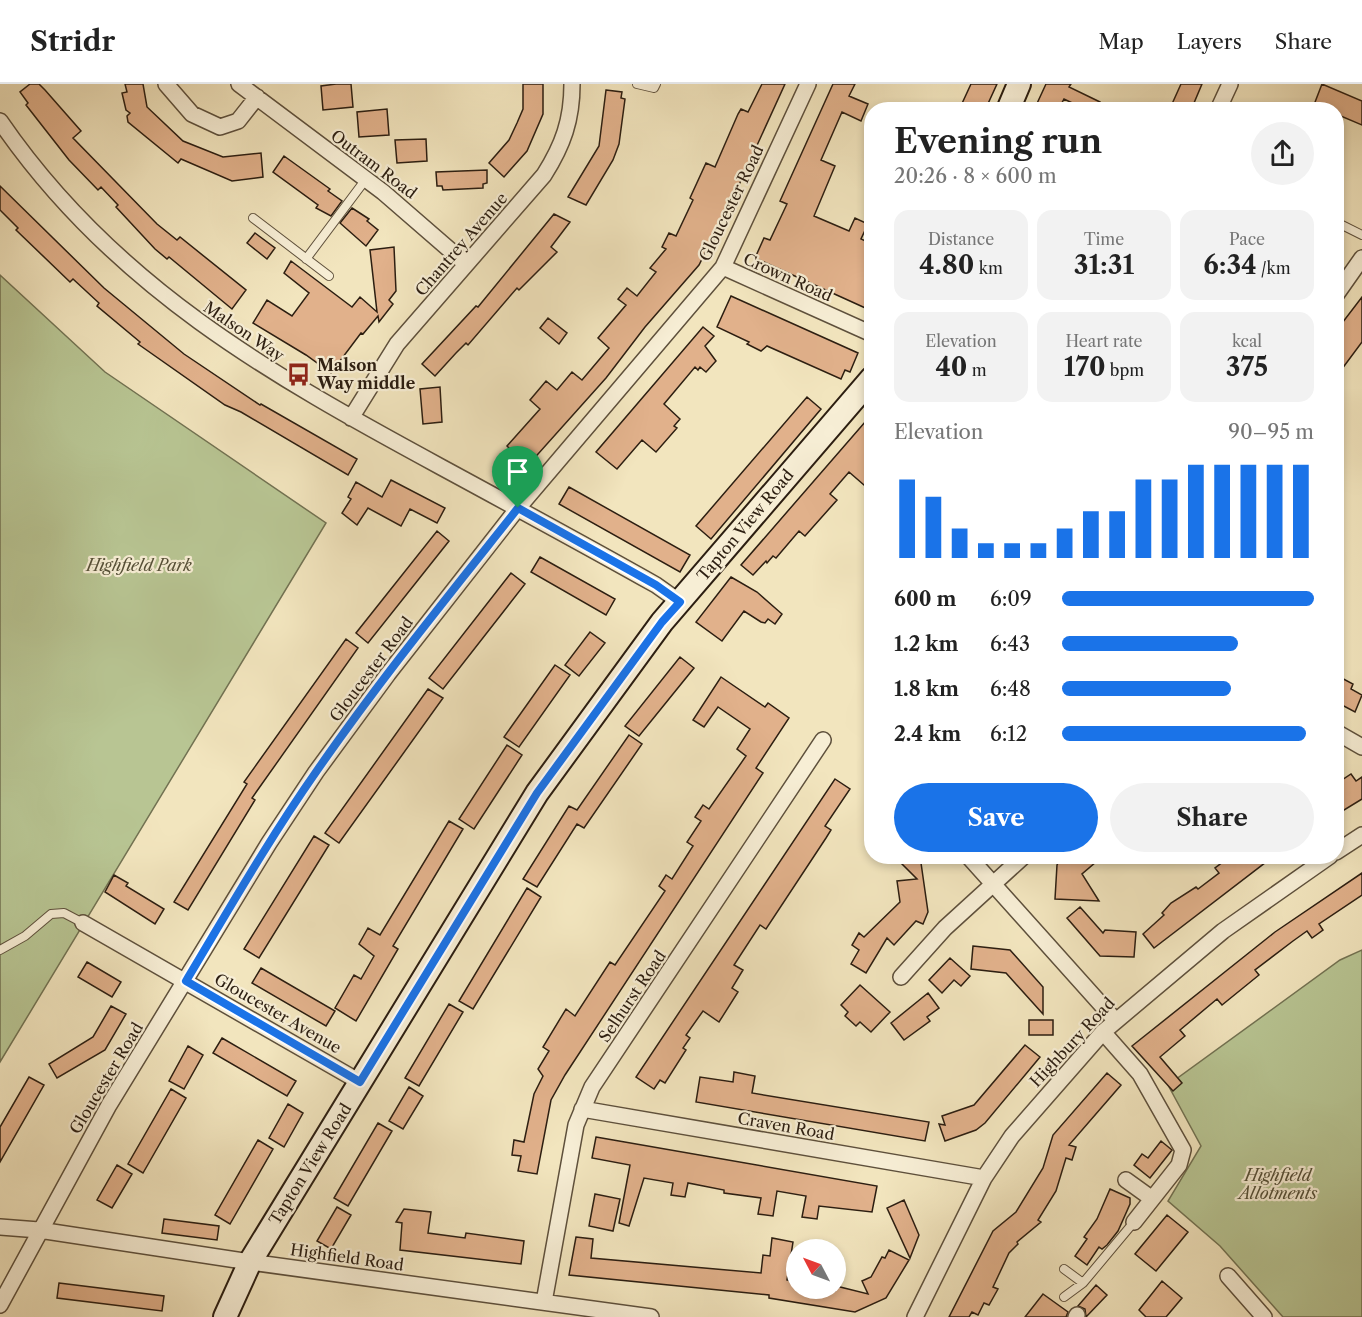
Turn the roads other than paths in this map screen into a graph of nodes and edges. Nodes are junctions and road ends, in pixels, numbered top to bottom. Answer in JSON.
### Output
{"nodes":[{"id":1,"x":166,"y":84,"type":"edge"},
{"id":2,"x":239,"y":84,"type":"edge"},
{"id":3,"x":572,"y":84,"type":"edge"},
{"id":4,"x":637,"y":84,"type":"edge"},
{"id":5,"x":656,"y":84,"type":"edge"},
{"id":6,"x":808,"y":84,"type":"edge"},
{"id":7,"x":1019,"y":84,"type":"edge"},
{"id":8,"x":1230,"y":84,"type":"edge"},
{"id":9,"x":257,"y":98,"type":"junction"},
{"id":10,"x":1011,"y":102,"type":"edge"},
{"id":11,"x":1222,"y":102,"type":"edge"},
{"id":12,"x":0,"y":122,"type":"edge"},
{"id":13,"x":366,"y":179,"type":"junction"},
{"id":14,"x":253,"y":219,"type":"dead end"},
{"id":15,"x":1344,"y":226,"type":"edge"},
{"id":16,"x":1362,"y":236,"type":"edge"},
{"id":17,"x":1362,"y":258,"type":"edge"},
{"id":18,"x":306,"y":259,"type":"junction"},
{"id":19,"x":466,"y":264,"type":"junction"},
{"id":20,"x":723,"y":267,"type":"junction"},
{"id":21,"x":329,"y":276,"type":"dead end"},
{"id":22,"x":1344,"y":284,"type":"edge"},
{"id":23,"x":864,"y":330,"type":"edge"},
{"id":24,"x":864,"y":387,"type":"edge"},
{"id":25,"x":351,"y":418,"type":"junction"},
{"id":26,"x":518,"y":508,"type":"junction"},
{"id":27,"x":680,"y":602,"type":"junction"},
{"id":28,"x":1344,"y":737,"type":"edge"},
{"id":29,"x":823,"y":740,"type":"dead end"},
{"id":30,"x":1362,"y":747,"type":"edge"},
{"id":31,"x":1362,"y":835,"type":"edge"},
{"id":32,"x":1344,"y":847,"type":"edge"},
{"id":33,"x":976,"y":864,"type":"edge"},
{"id":34,"x":1015,"y":864,"type":"edge"},
{"id":35,"x":1319,"y":864,"type":"edge"},
{"id":36,"x":994,"y":883,"type":"junction"},
{"id":37,"x":83,"y":923,"type":"joint"},
{"id":38,"x":0,"y":950,"type":"edge"},
{"id":39,"x":901,"y":977,"type":"dead end"},
{"id":40,"x":186,"y":981,"type":"junction"},
{"id":41,"x":1114,"y":1020,"type":"junction"},
{"id":42,"x":1102,"y":1032,"type":"junction"},
{"id":43,"x":360,"y":1082,"type":"junction"},
{"id":44,"x":582,"y":1109,"type":"junction"},
{"id":45,"x":984,"y":1178,"type":"junction"},
{"id":46,"x":1126,"y":1180,"type":"dead end"},
{"id":47,"x":1152,"y":1198,"type":"junction"},
{"id":48,"x":1134,"y":1222,"type":"joint"},
{"id":49,"x":0,"y":1227,"type":"edge"},
{"id":50,"x":39,"y":1230,"type":"junction"},
{"id":51,"x":249,"y":1262,"type":"junction"},
{"id":52,"x":1064,"y":1269,"type":"dead end"},
{"id":53,"x":1228,"y":1275,"type":"dead end"},
{"id":54,"x":1083,"y":1282,"type":"junction"},
{"id":55,"x":1064,"y":1297,"type":"dead end"},
{"id":56,"x":544,"y":1302,"type":"junction"},
{"id":57,"x":0,"y":1305,"type":"edge"},
{"id":58,"x":225,"y":1317,"type":"edge"},
{"id":59,"x":651,"y":1317,"type":"edge"},
{"id":60,"x":915,"y":1317,"type":"edge"},
{"id":61,"x":1264,"y":1317,"type":"edge"}],
"edges":[{"from":1,"to":9,"type":"street"},
{"from":2,"to":9,"type":"street","name":"Outram Road"},
{"from":3,"to":19,"type":"street","name":"Chantrey Avenue"},
{"from":4,"to":5,"type":"lane"},
{"from":6,"to":20,"type":"street","name":"Gloucester Road"},
{"from":7,"to":10,"type":"street"},
{"from":8,"to":11,"type":"street"},
{"from":9,"to":13,"type":"street","name":"Outram Road"},
{"from":12,"to":25,"type":"street","name":"Malson Way"},
{"from":13,"to":18,"type":"lane"},
{"from":13,"to":19,"type":"street","name":"Outram Road"},
{"from":14,"to":18,"type":"lane"},
{"from":15,"to":16,"type":"lane"},
{"from":17,"to":22,"type":"street"},
{"from":18,"to":21,"type":"lane"},
{"from":19,"to":25,"type":"street","name":"Chantrey Avenue"},
{"from":20,"to":23,"type":"street","name":"Crown Road"},
{"from":20,"to":26,"type":"street","name":"Gloucester Road"},
{"from":24,"to":27,"type":"street","name":"Tapton View Road"},
{"from":25,"to":26,"type":"street","name":"Malson Way"},
{"from":26,"to":27,"type":"street","name":"Malson Way"},
{"from":26,"to":40,"type":"street","name":"Gloucester Road"},
{"from":27,"to":43,"type":"street","name":"Tapton View Road"},
{"from":28,"to":30,"type":"street"},
{"from":29,"to":44,"type":"street","name":"Selhurst Road"},
{"from":31,"to":32,"type":"street"},
{"from":33,"to":36,"type":"street"},
{"from":34,"to":36,"type":"street"},
{"from":35,"to":41,"type":"street","name":"Highbury Road"},
{"from":36,"to":39,"type":"street"},
{"from":36,"to":41,"type":"street"},
{"from":37,"to":38,"type":"lane"},
{"from":37,"to":40,"type":"street","name":"Gloucester Avenue"},
{"from":40,"to":43,"type":"street","name":"Gloucester Avenue"},
{"from":40,"to":50,"type":"street","name":"Gloucester Road"},
{"from":41,"to":42,"type":"street","name":"Highbury Road"},
{"from":42,"to":45,"type":"street","name":"Highbury Road"},
{"from":42,"to":47,"type":"street"},
{"from":43,"to":51,"type":"street","name":"Tapton View Road"},
{"from":44,"to":45,"type":"street","name":"Craven Road"},
{"from":44,"to":56,"type":"street","name":"Selhurst Road"},
{"from":45,"to":60,"type":"street","name":"Highbury Road"},
{"from":46,"to":47,"type":"street"},
{"from":47,"to":48,"type":"street"},
{"from":48,"to":54,"type":"lane"},
{"from":49,"to":50,"type":"street","name":"Highfield Road"},
{"from":50,"to":51,"type":"street","name":"Highfield Road"},
{"from":50,"to":57,"type":"street","name":"Gloucester Road"},
{"from":51,"to":56,"type":"street","name":"Highfield Road"},
{"from":51,"to":58,"type":"street","name":"Tapton View Road"},
{"from":52,"to":54,"type":"lane"},
{"from":53,"to":61,"type":"street"},
{"from":54,"to":55,"type":"lane"},
{"from":56,"to":59,"type":"street","name":"Highfield Road"}]}
